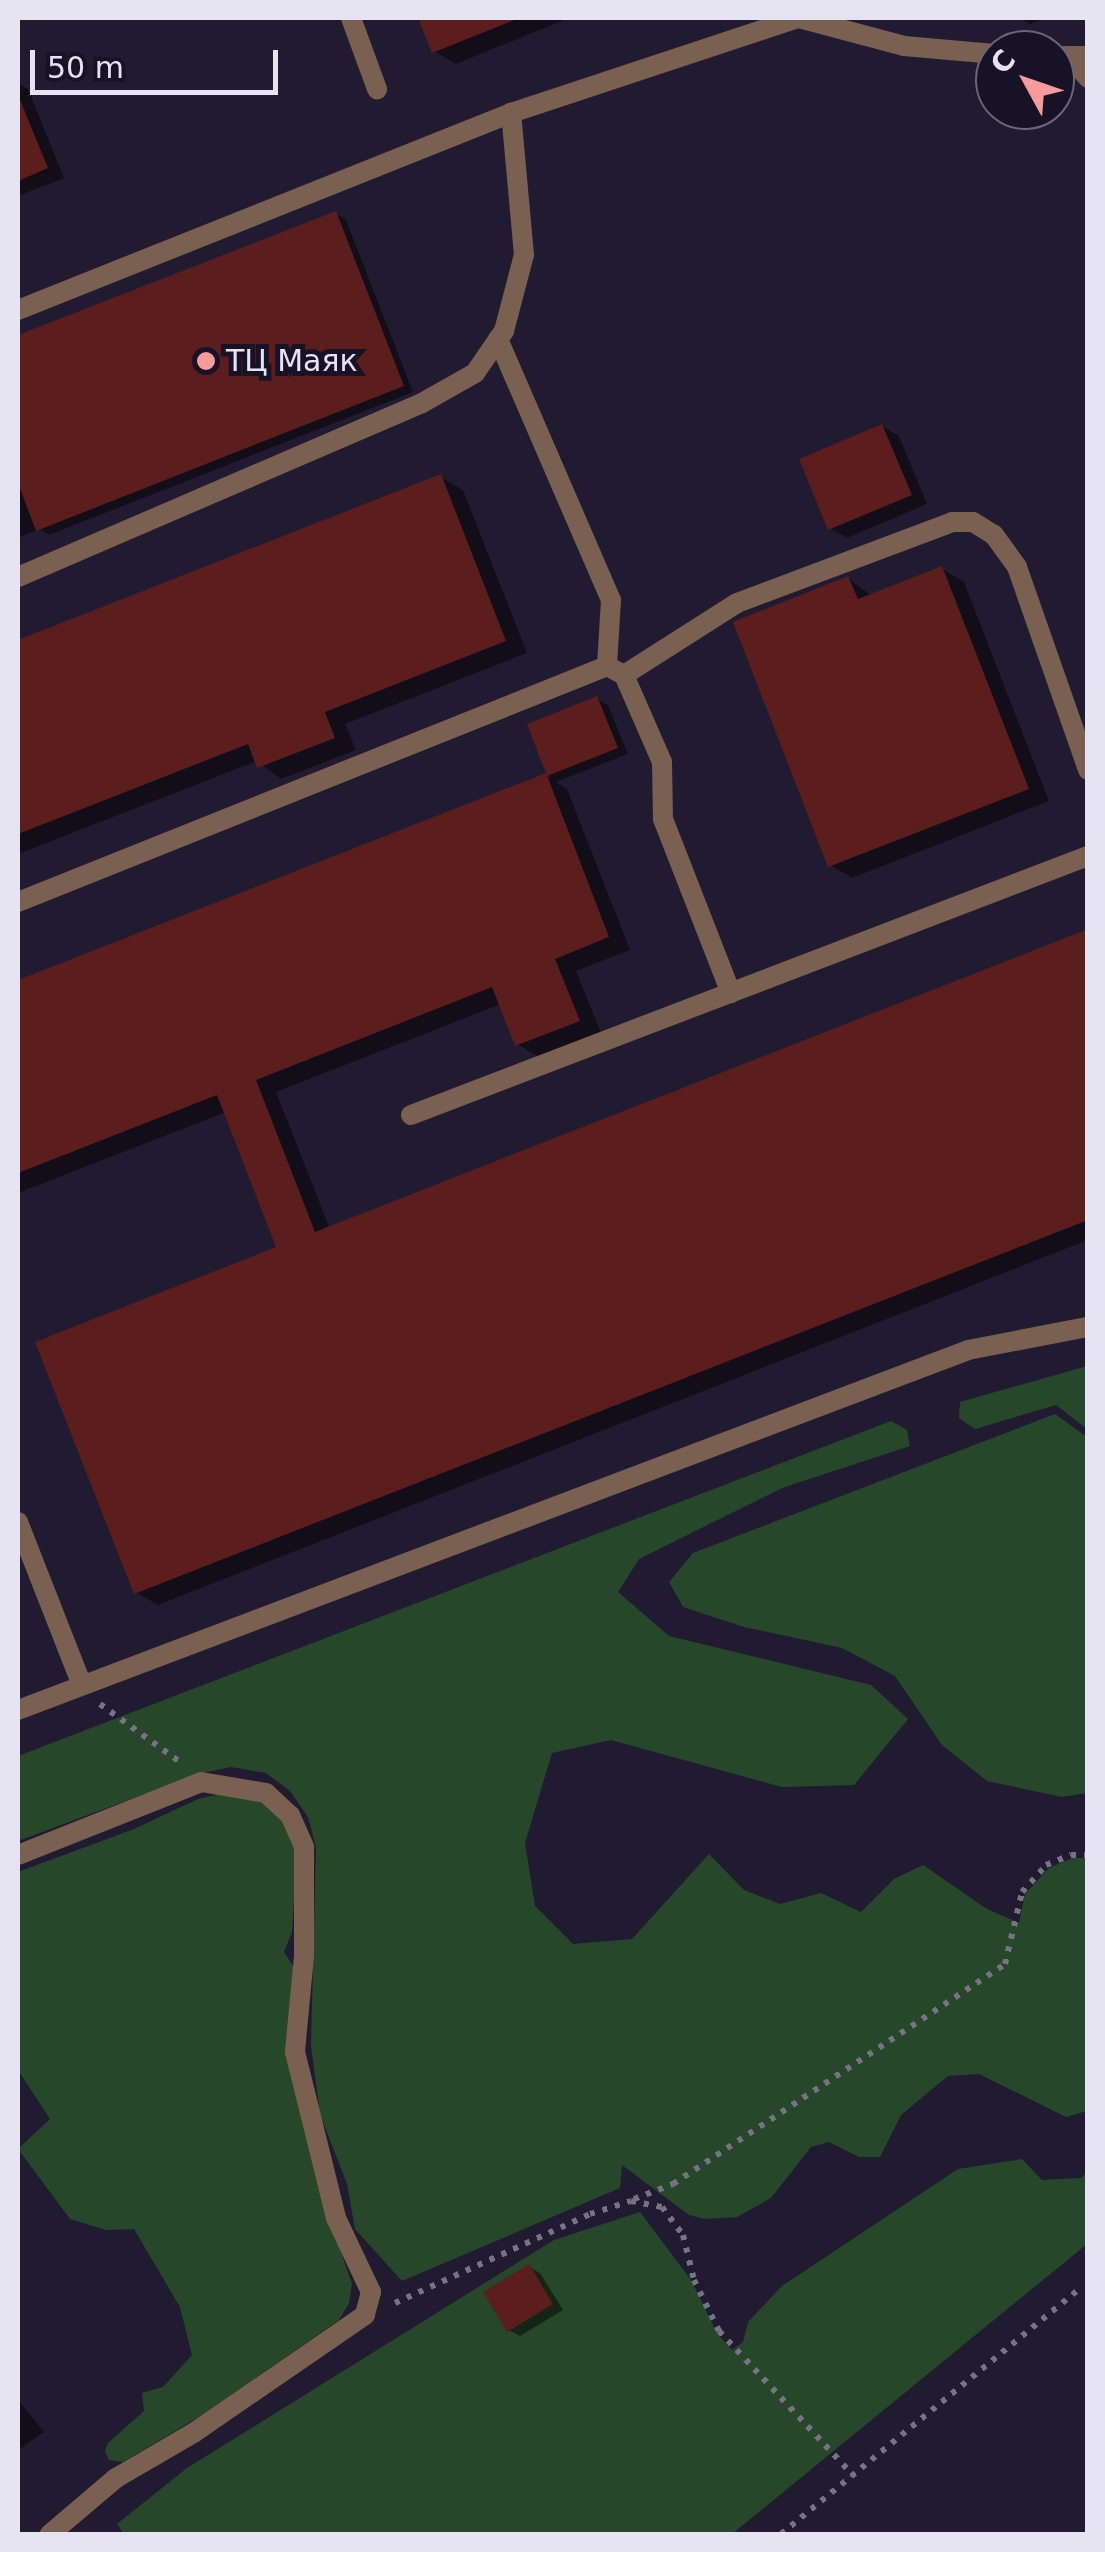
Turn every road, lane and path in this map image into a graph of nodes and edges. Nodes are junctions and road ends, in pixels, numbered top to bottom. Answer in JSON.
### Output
{"nodes":[{"id":1,"x":351,"y":18,"type":"edge"},
{"id":2,"x":975,"y":52,"type":"edge"},
{"id":3,"x":376,"y":89,"type":"dead end"},
{"id":4,"x":512,"y":113,"type":"junction"},
{"id":5,"x":18,"y":310,"type":"edge"},
{"id":6,"x":498,"y":340,"type":"junction"},
{"id":7,"x":18,"y":577,"type":"edge"},
{"id":8,"x":616,"y":670,"type":"junction"},
{"id":9,"x":1088,"y":770,"type":"edge"},
{"id":10,"x":1088,"y":856,"type":"edge"},
{"id":11,"x":18,"y":902,"type":"edge"},
{"id":12,"x":731,"y":993,"type":"junction"},
{"id":13,"x":410,"y":1115,"type":"dead end"},
{"id":14,"x":1088,"y":1327,"type":"edge"},
{"id":15,"x":18,"y":1522,"type":"edge"},
{"id":16,"x":82,"y":1684,"type":"junction"},
{"id":17,"x":18,"y":1710,"type":"edge"},
{"id":18,"x":201,"y":1782,"type":"junction"},
{"id":19,"x":18,"y":1855,"type":"edge"},
{"id":20,"x":1088,"y":1855,"type":"edge"},
{"id":21,"x":631,"y":2200,"type":"junction"},
{"id":22,"x":1078,"y":2290,"type":"dead end"},
{"id":23,"x":365,"y":2316,"type":"junction"},
{"id":24,"x":852,"y":2475,"type":"junction"},
{"id":25,"x":50,"y":2534,"type":"edge"},
{"id":26,"x":781,"y":2534,"type":"edge"}],
"edges":[{"from":1,"to":3,"type":"lane"},
{"from":2,"to":4,"type":"lane"},
{"from":4,"to":5,"type":"lane"},
{"from":4,"to":6,"type":"lane"},
{"from":6,"to":7,"type":"lane"},
{"from":6,"to":8,"type":"lane"},
{"from":8,"to":9,"type":"lane"},
{"from":8,"to":11,"type":"lane"},
{"from":8,"to":12,"type":"lane"},
{"from":10,"to":12,"type":"lane"},
{"from":12,"to":13,"type":"lane"},
{"from":14,"to":16,"type":"lane"},
{"from":15,"to":16,"type":"lane"},
{"from":16,"to":17,"type":"lane"},
{"from":16,"to":18,"type":"path"},
{"from":18,"to":19,"type":"lane"},
{"from":18,"to":23,"type":"lane"},
{"from":20,"to":21,"type":"path"},
{"from":21,"to":23,"type":"path"},
{"from":21,"to":24,"type":"path"},
{"from":22,"to":24,"type":"path"},
{"from":23,"to":25,"type":"lane"},
{"from":24,"to":26,"type":"path"}]}
